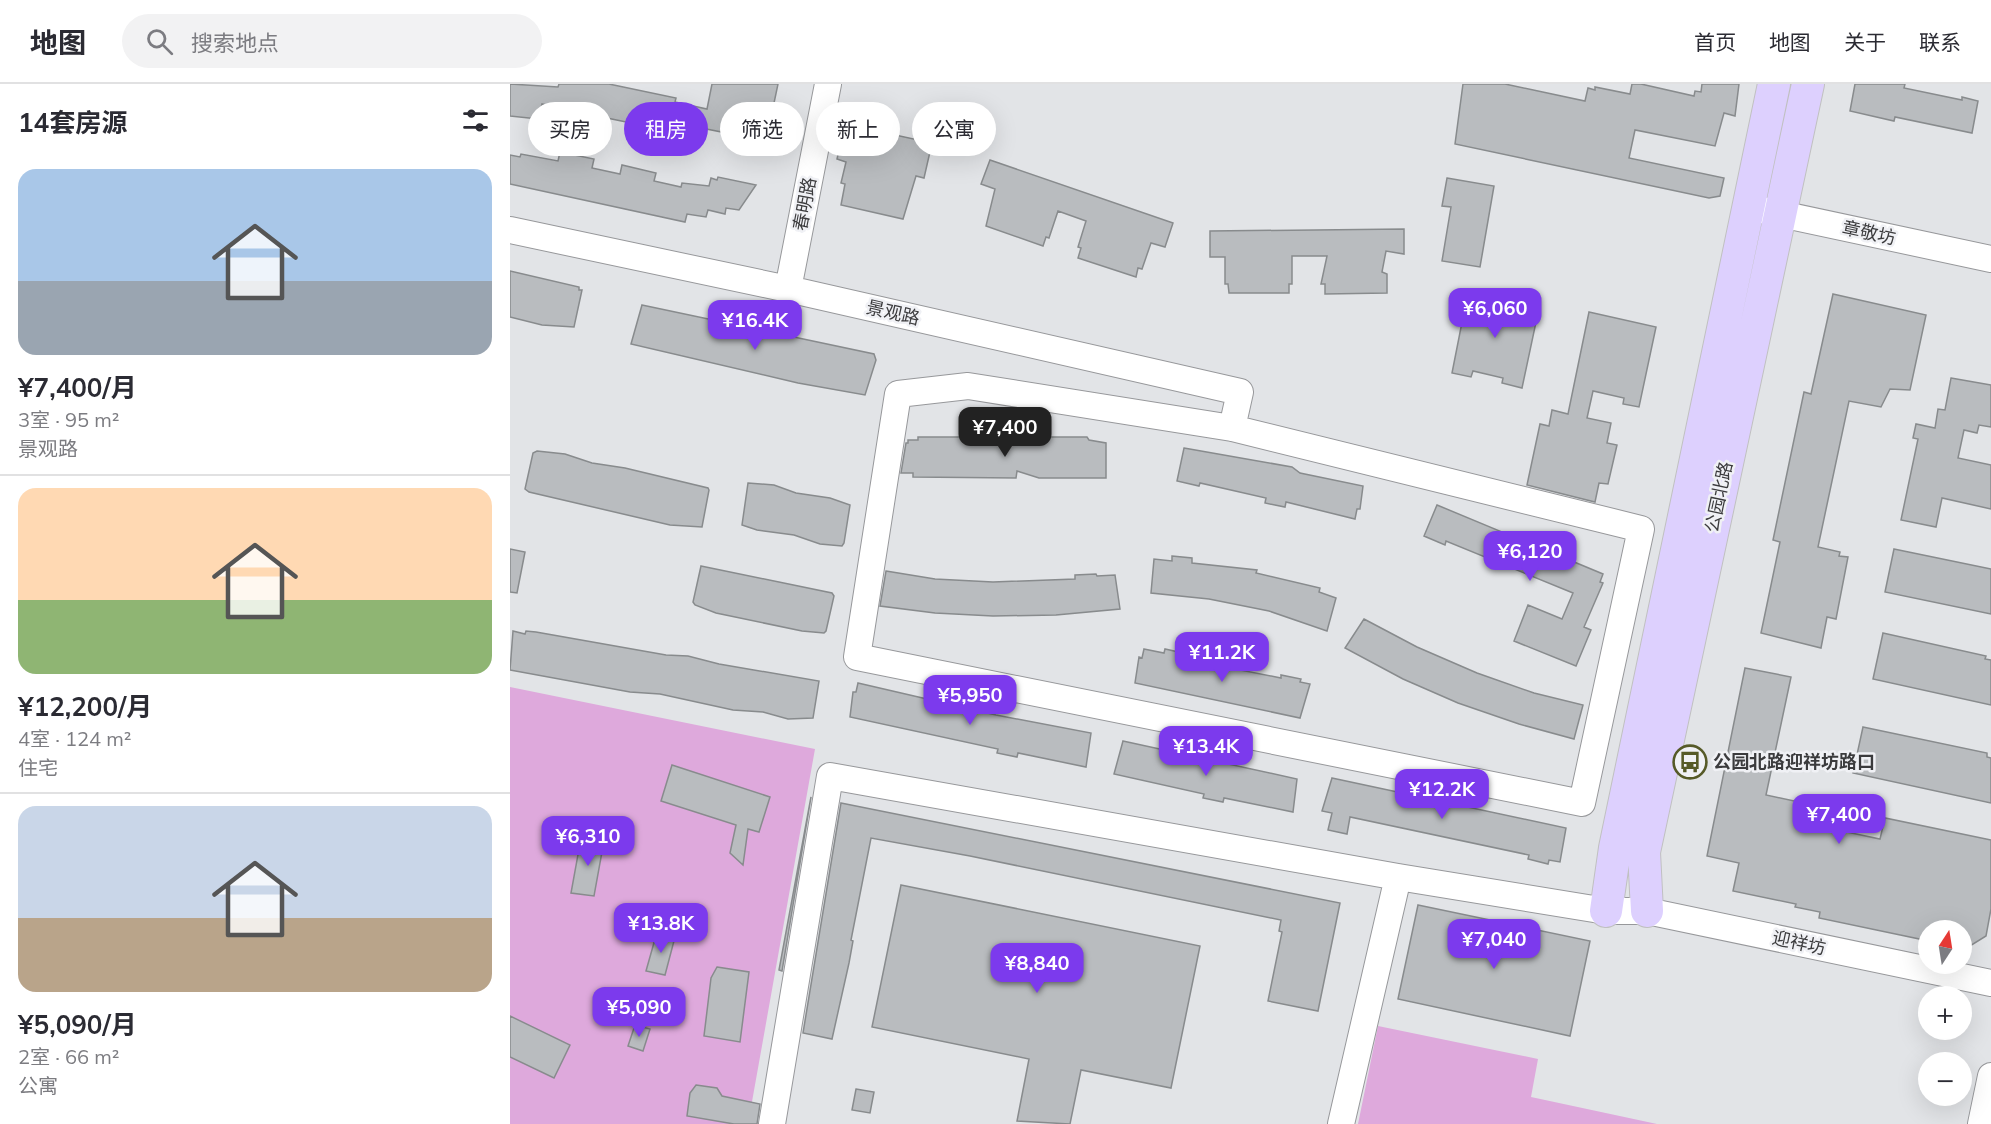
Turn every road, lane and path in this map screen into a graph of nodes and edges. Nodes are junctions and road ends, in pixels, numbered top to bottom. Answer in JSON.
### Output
{"nodes":[{"id":1,"x":828,"y":84,"type":"edge"},
{"id":2,"x":1774,"y":84,"type":"edge"},
{"id":3,"x":1808,"y":84,"type":"edge"},
{"id":4,"x":1746,"y":207,"type":"junction"},
{"id":5,"x":1779,"y":213,"type":"junction"},
{"id":6,"x":510,"y":230,"type":"edge"},
{"id":7,"x":1991,"y":259,"type":"edge"},
{"id":8,"x":788,"y":289,"type":"junction"},
{"id":9,"x":1232,"y":428,"type":"junction"},
{"id":10,"x":1398,"y":877,"type":"junction"},
{"id":11,"x":1606,"y":911,"type":"junction"},
{"id":12,"x":1647,"y":911,"type":"junction"},
{"id":13,"x":1991,"y":983,"type":"edge"},
{"id":14,"x":1991,"y":1076,"type":"edge"},
{"id":15,"x":772,"y":1124,"type":"edge"},
{"id":16,"x":1341,"y":1124,"type":"edge"},
{"id":17,"x":1981,"y":1124,"type":"edge"}],
"edges":[{"from":1,"to":8,"type":"street","name":"春明路"},
{"from":2,"to":4,"type":"main road","name":"公园北路"},
{"from":3,"to":5,"type":"main road","name":"公园北路"},
{"from":4,"to":5,"type":"street","name":"章敬坊"},
{"from":4,"to":11,"type":"main road","name":"公园北路"},
{"from":5,"to":7,"type":"street","name":"章敬坊"},
{"from":5,"to":12,"type":"main road","name":"公园北路"},
{"from":6,"to":8,"type":"street","name":"景观路"},
{"from":8,"to":9,"type":"street","name":"景观路"},
{"from":9,"to":9,"type":"street"},
{"from":10,"to":11,"type":"street","name":"迎祥坊"},
{"from":10,"to":15,"type":"street","name":"迎祥坊"},
{"from":10,"to":16,"type":"street"},
{"from":11,"to":12,"type":"street","name":"迎祥坊"},
{"from":12,"to":13,"type":"street","name":"迎祥坊"},
{"from":14,"to":17,"type":"street"}]}
